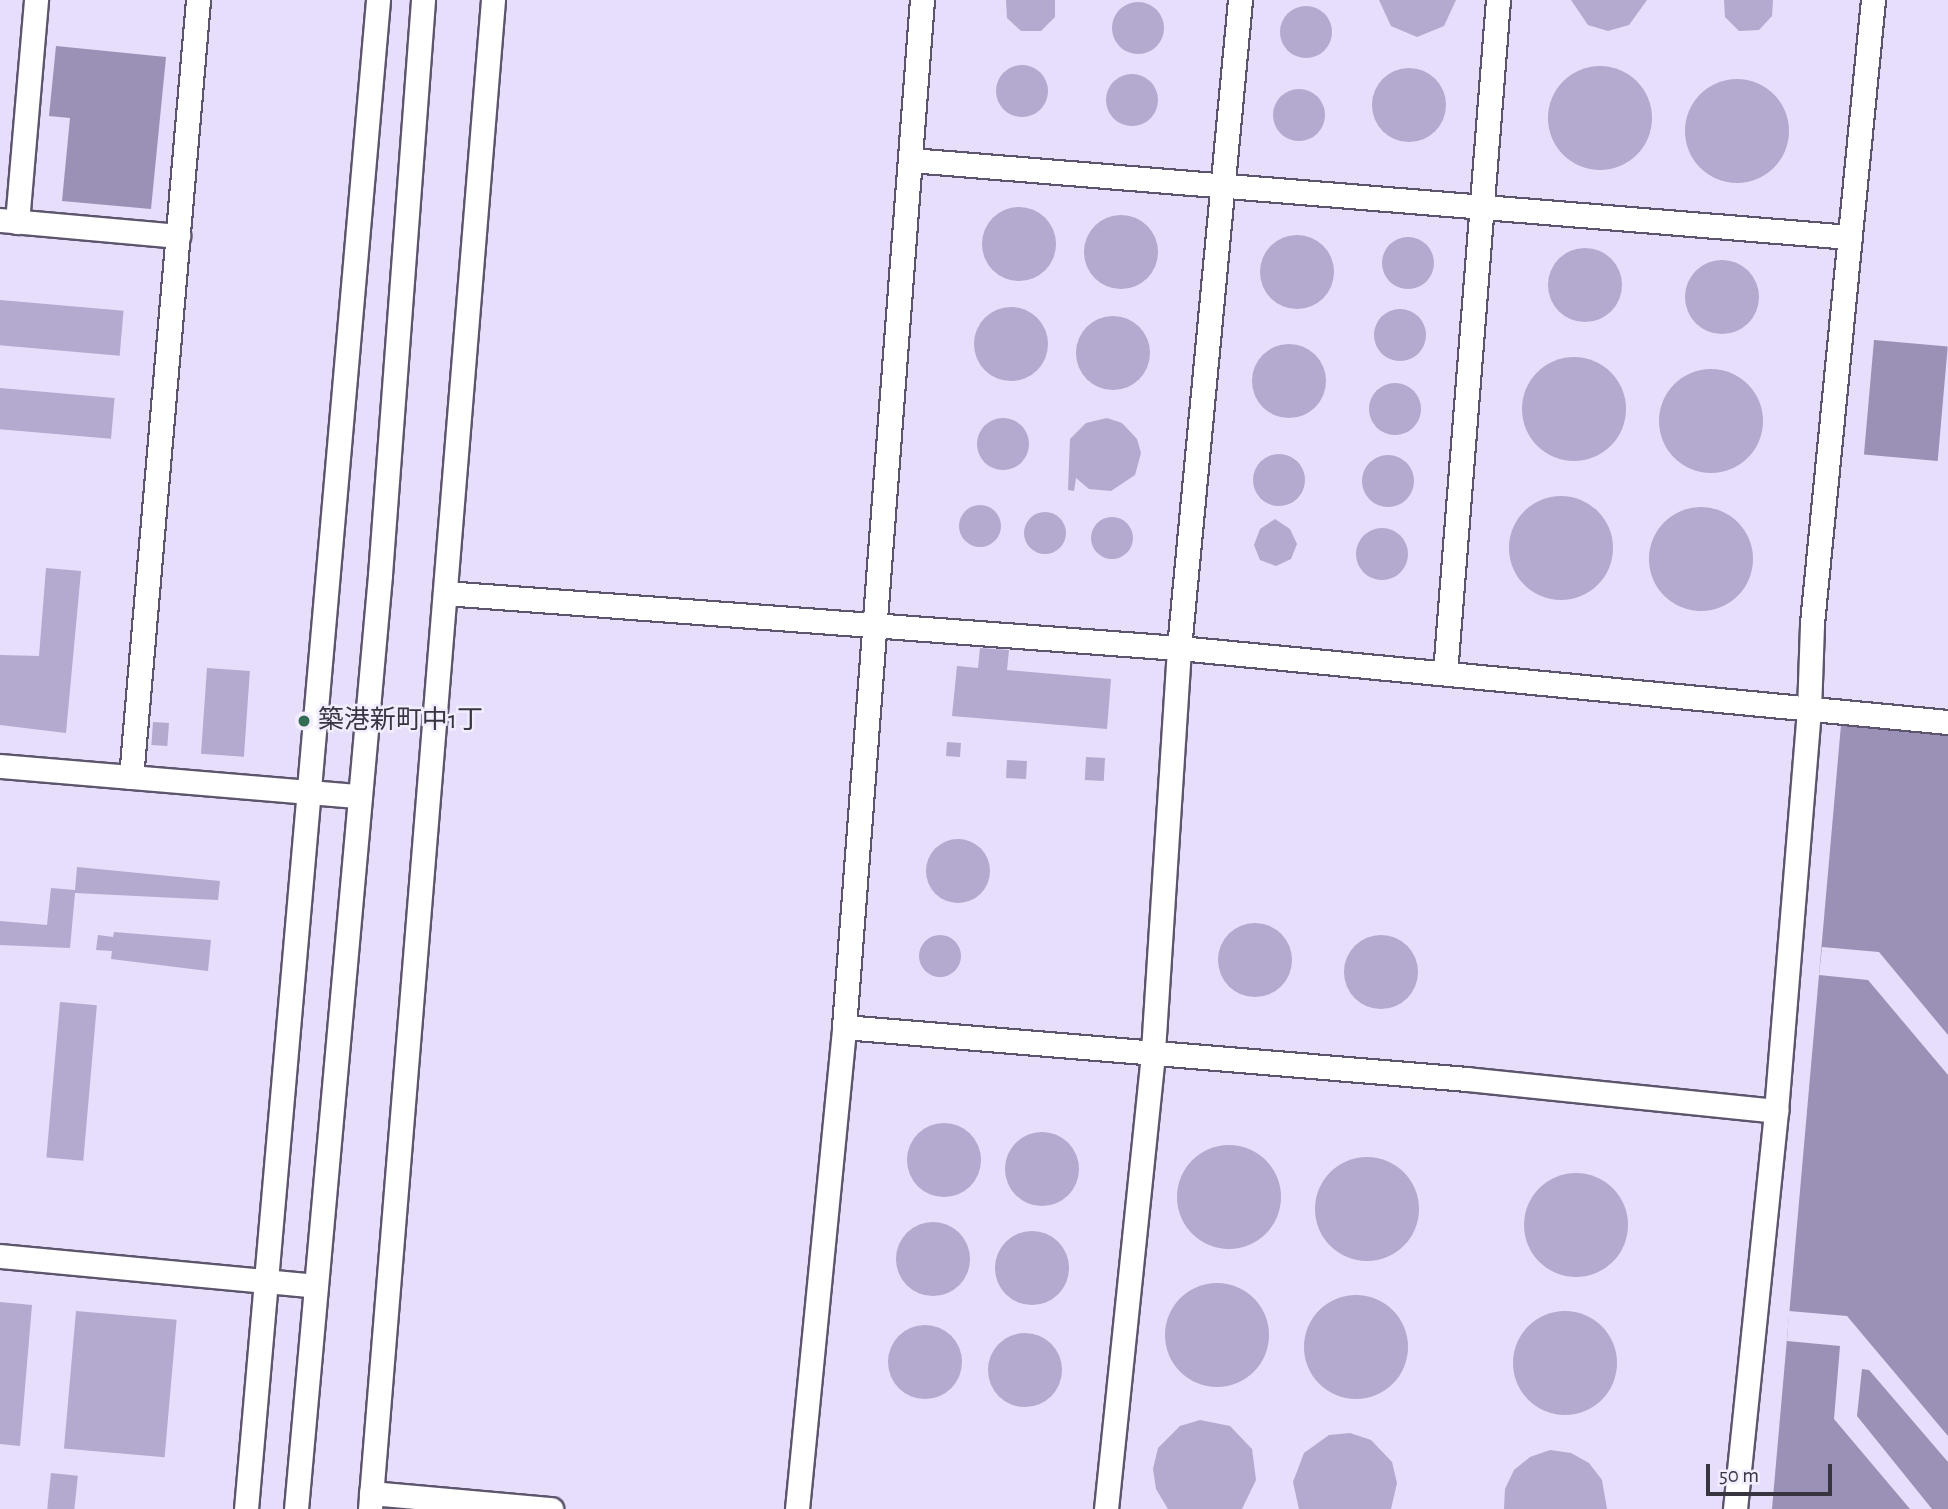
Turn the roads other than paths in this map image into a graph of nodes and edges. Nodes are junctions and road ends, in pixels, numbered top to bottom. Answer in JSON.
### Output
{"nodes":[{"id":1,"x":36,"y":0,"type":"edge"},
{"id":2,"x":198,"y":0,"type":"edge"},
{"id":3,"x":378,"y":0,"type":"edge"},
{"id":4,"x":423,"y":0,"type":"edge"},
{"id":5,"x":493,"y":0,"type":"edge"},
{"id":6,"x":922,"y":0,"type":"edge"},
{"id":7,"x":1240,"y":0,"type":"edge"},
{"id":8,"x":1497,"y":0,"type":"edge"},
{"id":9,"x":1873,"y":0,"type":"edge"},
{"id":10,"x":911,"y":160,"type":"junction"},
{"id":11,"x":1225,"y":186,"type":"junction"},
{"id":12,"x":1480,"y":206,"type":"junction"},
{"id":13,"x":8,"y":221,"type":"edge"},
{"id":14,"x":178,"y":236,"type":"junction"},
{"id":15,"x":1850,"y":237,"type":"junction"},
{"id":16,"x":444,"y":593,"type":"junction"},
{"id":17,"x":872,"y":628,"type":"junction"},
{"id":18,"x":1179,"y":648,"type":"junction"},
{"id":19,"x":1445,"y":673,"type":"junction"},
{"id":20,"x":1810,"y":711,"type":"junction"},
{"id":21,"x":1948,"y":722,"type":"edge"},
{"id":22,"x":0,"y":766,"type":"edge"},
{"id":23,"x":131,"y":777,"type":"junction"},
{"id":24,"x":311,"y":792,"type":"junction"},
{"id":25,"x":360,"y":796,"type":"junction"},
{"id":26,"x":844,"y":1027,"type":"junction"},
{"id":27,"x":1153,"y":1051,"type":"junction"},
{"id":28,"x":1776,"y":1111,"type":"junction"},
{"id":29,"x":0,"y":1256,"type":"edge"},
{"id":30,"x":267,"y":1281,"type":"junction"},
{"id":31,"x":316,"y":1286,"type":"junction"},
{"id":32,"x":371,"y":1501,"type":"edge"},
{"id":33,"x":246,"y":1509,"type":"edge"},
{"id":34,"x":296,"y":1509,"type":"edge"},
{"id":35,"x":551,"y":1509,"type":"edge"},
{"id":36,"x":797,"y":1509,"type":"edge"},
{"id":37,"x":1106,"y":1509,"type":"edge"},
{"id":38,"x":1735,"y":1509,"type":"edge"}],
"edges":[{"from":1,"to":13,"type":"street"},
{"from":2,"to":14,"type":"street"},
{"from":3,"to":24,"type":"street"},
{"from":4,"to":25,"type":"street"},
{"from":5,"to":16,"type":"street"},
{"from":6,"to":10,"type":"street"},
{"from":7,"to":11,"type":"street"},
{"from":8,"to":12,"type":"street"},
{"from":9,"to":15,"type":"street"},
{"from":10,"to":11,"type":"street"},
{"from":10,"to":17,"type":"street"},
{"from":11,"to":12,"type":"street"},
{"from":11,"to":18,"type":"street"},
{"from":12,"to":15,"type":"street"},
{"from":12,"to":19,"type":"street"},
{"from":13,"to":14,"type":"street"},
{"from":14,"to":23,"type":"street"},
{"from":15,"to":20,"type":"street"},
{"from":16,"to":17,"type":"street"},
{"from":16,"to":32,"type":"street"},
{"from":17,"to":18,"type":"street"},
{"from":17,"to":26,"type":"street"},
{"from":18,"to":19,"type":"street"},
{"from":18,"to":27,"type":"street"},
{"from":19,"to":20,"type":"street"},
{"from":20,"to":21,"type":"street"},
{"from":20,"to":28,"type":"street"},
{"from":22,"to":23,"type":"street"},
{"from":23,"to":24,"type":"street"},
{"from":24,"to":25,"type":"street"},
{"from":24,"to":30,"type":"street"},
{"from":25,"to":31,"type":"street"},
{"from":26,"to":27,"type":"street"},
{"from":26,"to":36,"type":"street"},
{"from":27,"to":28,"type":"street"},
{"from":27,"to":37,"type":"street"},
{"from":28,"to":38,"type":"street"},
{"from":29,"to":30,"type":"street"},
{"from":30,"to":31,"type":"street"},
{"from":30,"to":33,"type":"street"},
{"from":31,"to":34,"type":"street"},
{"from":32,"to":35,"type":"street"}]}
